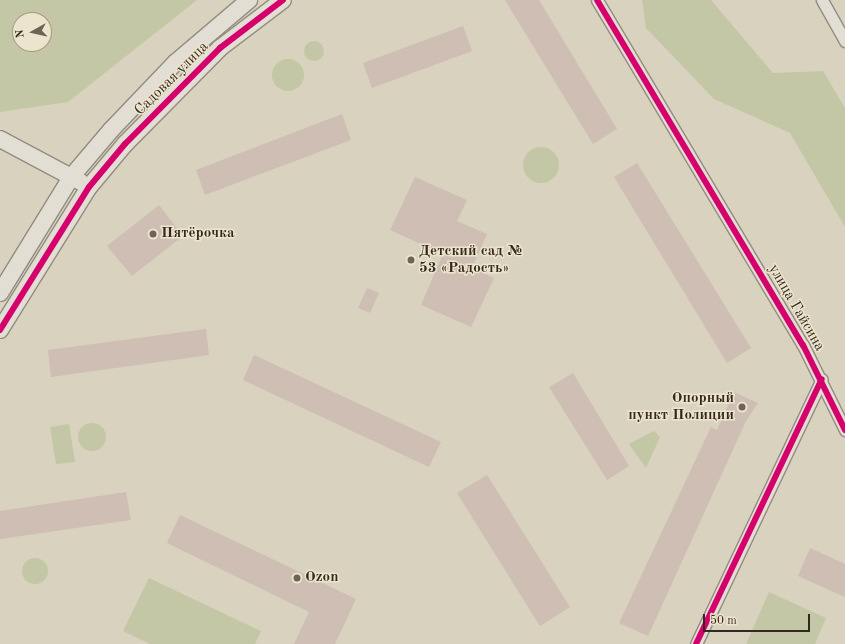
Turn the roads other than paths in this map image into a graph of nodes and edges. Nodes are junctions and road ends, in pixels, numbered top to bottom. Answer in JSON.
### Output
{"nodes":[{"id":1,"x":249,"y":0,"type":"edge"},
{"id":2,"x":283,"y":0,"type":"edge"},
{"id":3,"x":597,"y":0,"type":"edge"},
{"id":4,"x":822,"y":0,"type":"edge"},
{"id":5,"x":845,"y":40,"type":"edge"},
{"id":6,"x":0,"y":139,"type":"edge"},
{"id":7,"x":72,"y":176,"type":"junction"},
{"id":8,"x":89,"y":187,"type":"junction"},
{"id":9,"x":0,"y":293,"type":"edge"},
{"id":10,"x":0,"y":330,"type":"edge"},
{"id":11,"x":822,"y":379,"type":"junction"},
{"id":12,"x":845,"y":430,"type":"edge"},
{"id":13,"x":696,"y":644,"type":"edge"}],
"edges":[{"from":1,"to":7,"type":"street","name":"Садовая улица"},
{"from":2,"to":8,"type":"street","name":"Садовая улица"},
{"from":3,"to":11,"type":"street","name":"улица Гайсина"},
{"from":4,"to":5,"type":"street"},
{"from":6,"to":7,"type":"street"},
{"from":7,"to":8,"type":"street"},
{"from":7,"to":9,"type":"street","name":"Садовая улица"},
{"from":8,"to":10,"type":"street","name":"Садовая улица"},
{"from":11,"to":12,"type":"street","name":"улица Гайсина"},
{"from":11,"to":13,"type":"street"}]}
